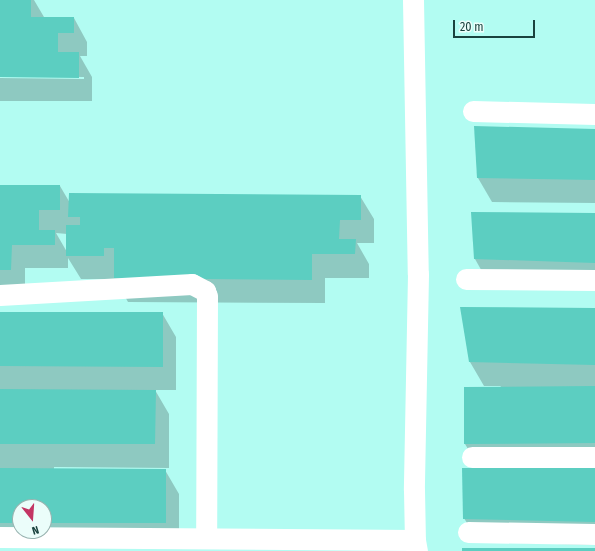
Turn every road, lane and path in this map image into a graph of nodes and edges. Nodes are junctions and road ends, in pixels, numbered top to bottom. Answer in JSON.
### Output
{"nodes":[{"id":1,"x":413,"y":0,"type":"edge"},
{"id":2,"x":473,"y":111,"type":"dead end"},
{"id":3,"x":595,"y":114,"type":"edge"},
{"id":4,"x":466,"y":279,"type":"dead end"},
{"id":5,"x":595,"y":280,"type":"edge"},
{"id":6,"x":0,"y":295,"type":"edge"},
{"id":7,"x":472,"y":457,"type":"dead end"},
{"id":8,"x":595,"y":457,"type":"edge"},
{"id":9,"x":468,"y":532,"type":"dead end"},
{"id":10,"x":595,"y":534,"type":"edge"},
{"id":11,"x":0,"y":537,"type":"edge"},
{"id":12,"x":206,"y":538,"type":"junction"},
{"id":13,"x":416,"y":546,"type":"edge"}],
"edges":[{"from":1,"to":13,"type":"street"},
{"from":2,"to":3,"type":"street"},
{"from":4,"to":5,"type":"street"},
{"from":6,"to":12,"type":"street"},
{"from":7,"to":8,"type":"street"},
{"from":9,"to":10,"type":"street"},
{"from":11,"to":12,"type":"street"},
{"from":12,"to":13,"type":"street"}]}
